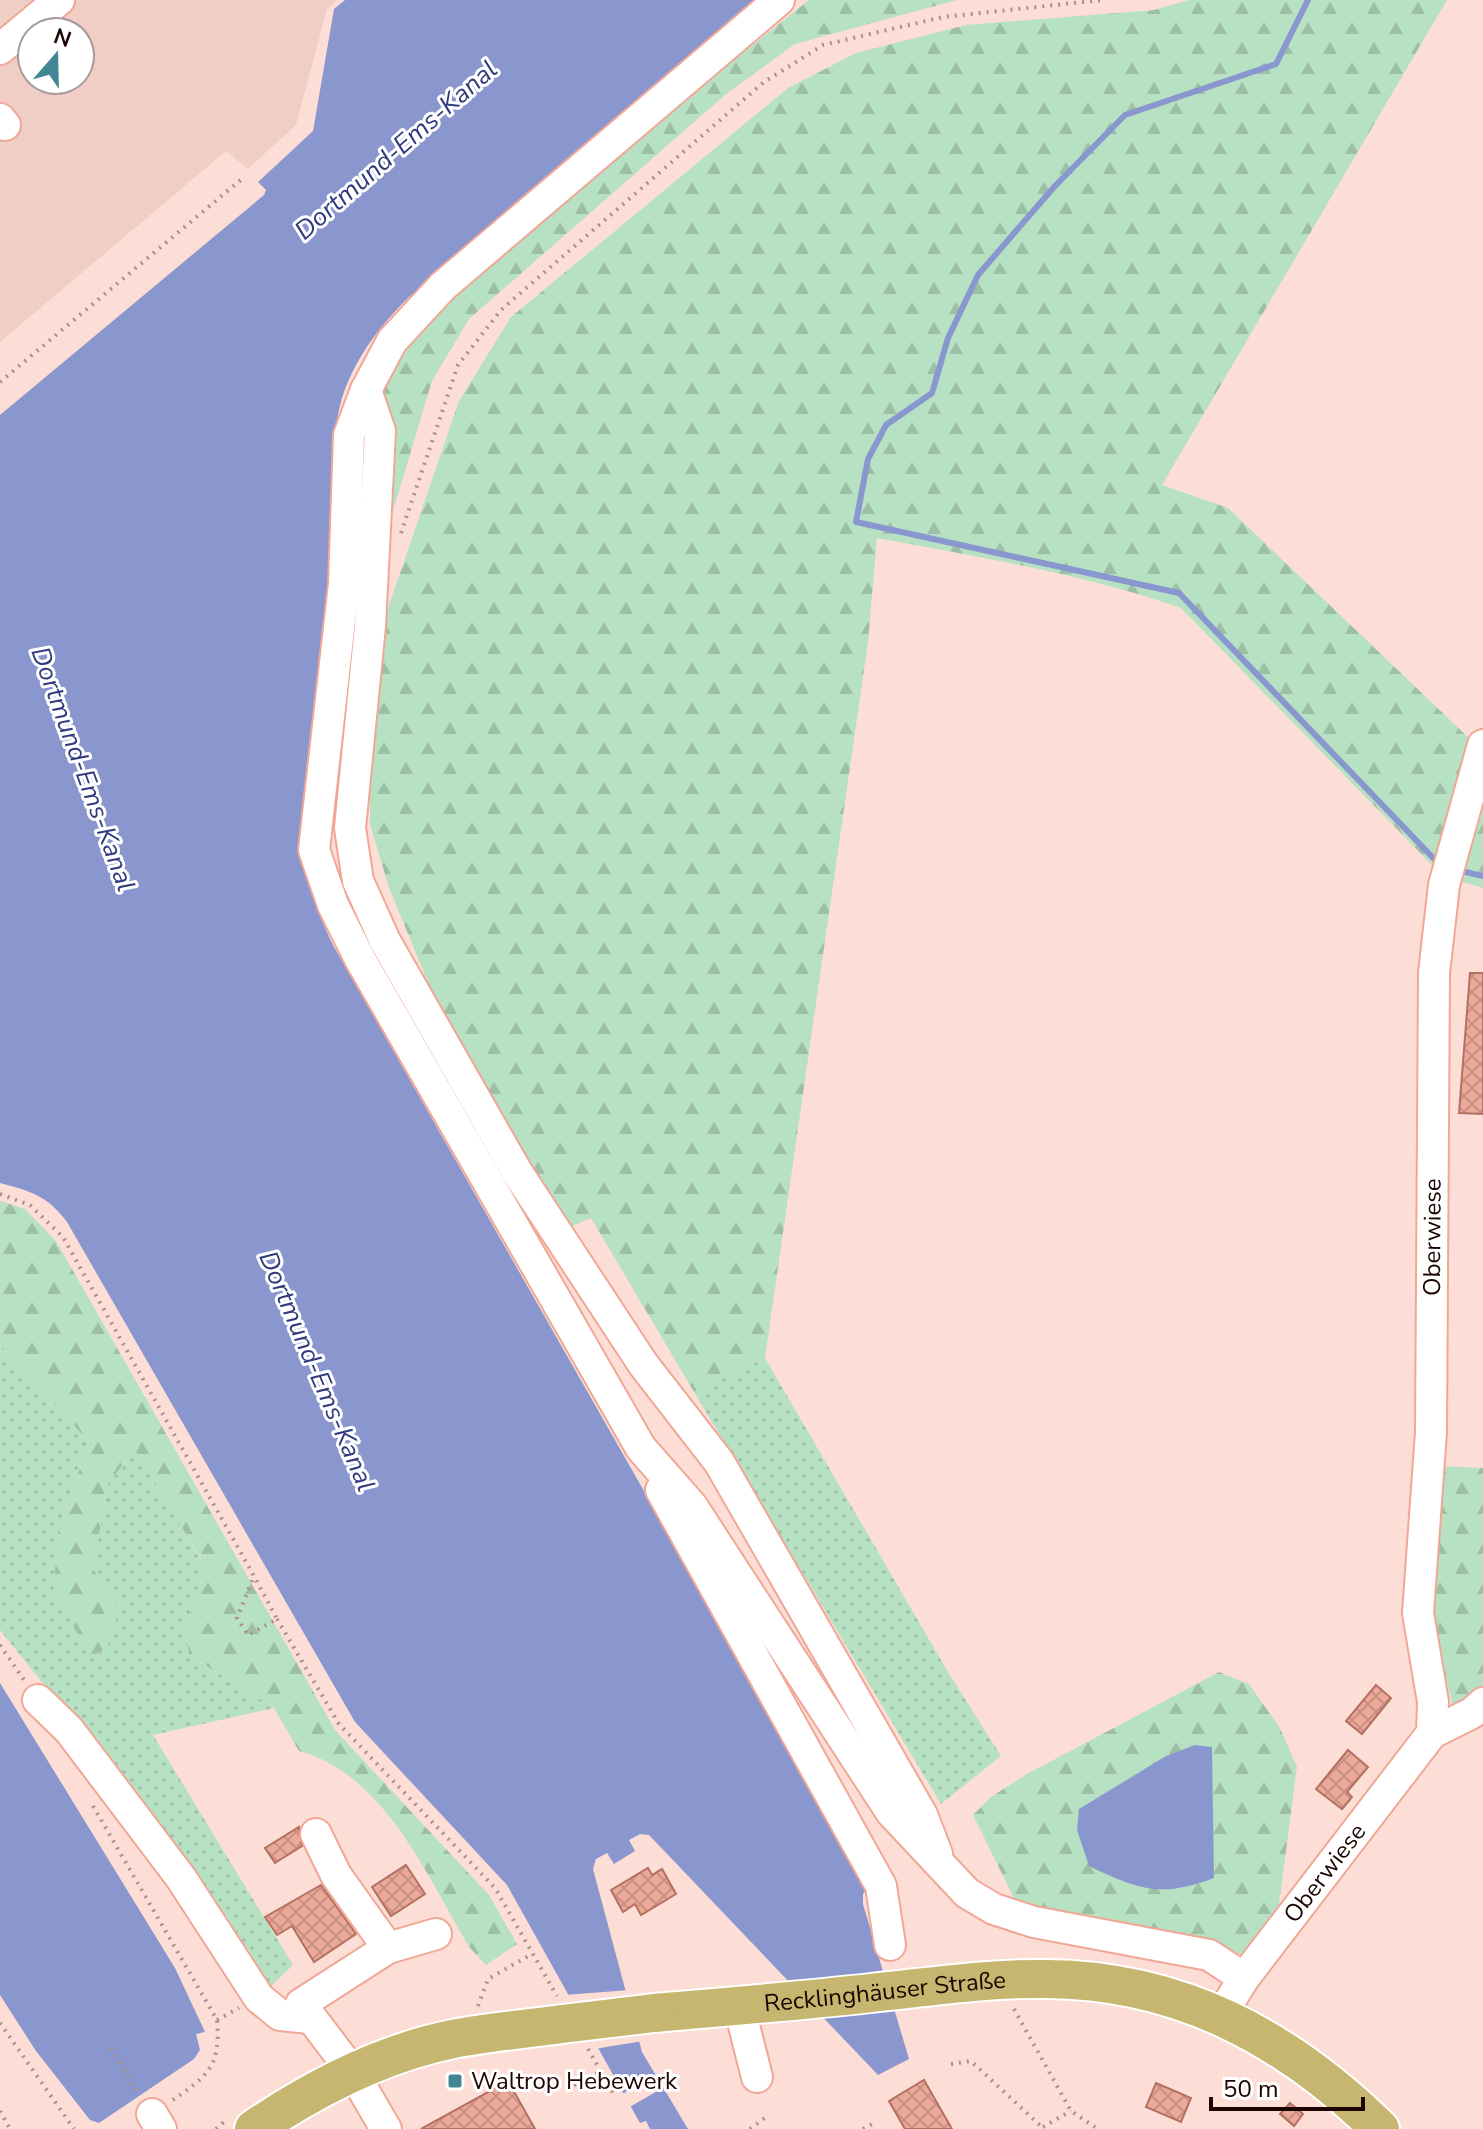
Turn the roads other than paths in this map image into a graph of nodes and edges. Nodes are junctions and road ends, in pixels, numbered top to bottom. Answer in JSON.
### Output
{"nodes":[{"id":1,"x":59,"y":0,"type":"edge"},
{"id":2,"x":779,"y":0,"type":"edge"},
{"id":3,"x":0,"y":49,"type":"edge"},
{"id":4,"x":366,"y":390,"type":"junction"},
{"id":5,"x":1483,"y":745,"type":"edge"},
{"id":6,"x":641,"y":1448,"type":"junction"},
{"id":7,"x":38,"y":1700,"type":"road end"},
{"id":8,"x":1483,"y":1703,"type":"edge"},
{"id":9,"x":1432,"y":1733,"type":"junction"},
{"id":10,"x":316,"y":1834,"type":"dead end"},
{"id":11,"x":943,"y":1870,"type":"junction"},
{"id":12,"x":436,"y":1934,"type":"dead end"},
{"id":13,"x":890,"y":1945,"type":"dead end"},
{"id":14,"x":388,"y":1948,"type":"junction"},
{"id":15,"x":1244,"y":1978,"type":"junction"},
{"id":16,"x":739,"y":2006,"type":"junction"},
{"id":17,"x":1221,"y":2015,"type":"junction"},
{"id":18,"x":310,"y":2018,"type":"junction"},
{"id":19,"x":354,"y":2074,"type":"junction"},
{"id":20,"x":757,"y":2077,"type":"dead end"},
{"id":21,"x":254,"y":2129,"type":"edge"},
{"id":22,"x":386,"y":2129,"type":"edge"},
{"id":23,"x":1380,"y":2129,"type":"edge"}],
"edges":[{"from":1,"to":3,"type":"street"},
{"from":2,"to":4,"type":"street"},
{"from":4,"to":6,"type":"street"},
{"from":4,"to":11,"type":"street"},
{"from":5,"to":9,"type":"street","name":"Oberwiese"},
{"from":6,"to":11,"type":"street"},
{"from":6,"to":13,"type":"street"},
{"from":7,"to":18,"type":"street"},
{"from":8,"to":9,"type":"street","name":"Oberwiese"},
{"from":9,"to":15,"type":"street","name":"Oberwiese"},
{"from":10,"to":14,"type":"street"},
{"from":11,"to":15,"type":"street"},
{"from":12,"to":14,"type":"street"},
{"from":14,"to":18,"type":"street"},
{"from":15,"to":17,"type":"street","name":"Oberwiese"},
{"from":16,"to":17,"type":"main road","name":"Recklinghäuser Straße"},
{"from":16,"to":19,"type":"main road","name":"Recklinghäuser Straße","bridge":true},
{"from":16,"to":20,"type":"street"},
{"from":17,"to":23,"type":"main road","name":"Recklinghäuser Straße"},
{"from":18,"to":19,"type":"street"},
{"from":19,"to":21,"type":"main road","name":"Recklinghäuser Straße"},
{"from":19,"to":22,"type":"street"}]}
